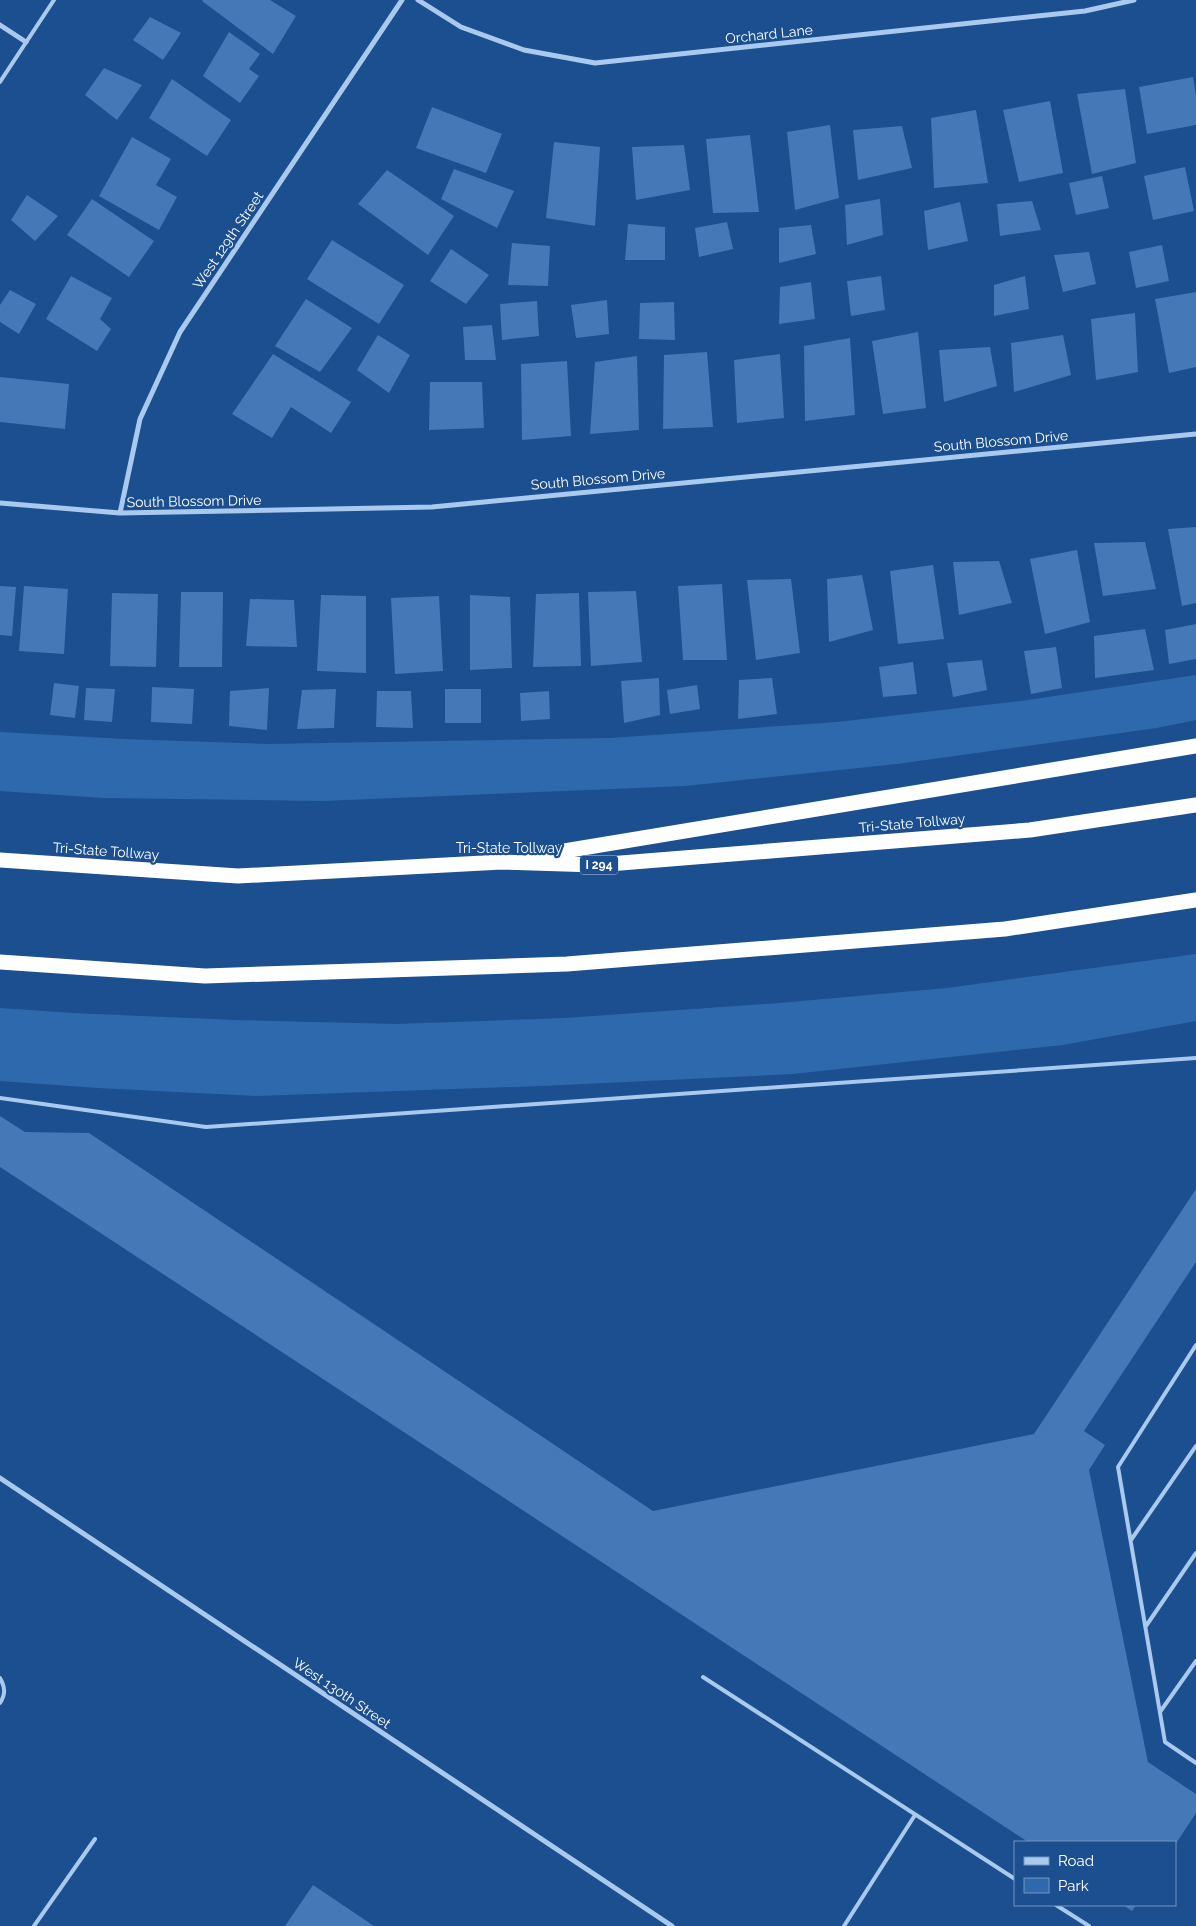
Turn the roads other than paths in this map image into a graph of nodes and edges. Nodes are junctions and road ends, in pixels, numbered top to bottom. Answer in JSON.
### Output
{"nodes":[{"id":1,"x":54,"y":0,"type":"edge"},
{"id":2,"x":402,"y":0,"type":"edge"},
{"id":3,"x":418,"y":0,"type":"edge"},
{"id":4,"x":1134,"y":0,"type":"edge"},
{"id":5,"x":0,"y":25,"type":"edge"},
{"id":6,"x":26,"y":42,"type":"junction"},
{"id":7,"x":0,"y":82,"type":"edge"},
{"id":8,"x":1196,"y":434,"type":"edge"},
{"id":9,"x":0,"y":502,"type":"edge"},
{"id":10,"x":120,"y":513,"type":"junction"},
{"id":11,"x":1196,"y":746,"type":"edge"},
{"id":12,"x":1196,"y":805,"type":"edge"},
{"id":13,"x":0,"y":860,"type":"edge"},
{"id":14,"x":502,"y":862,"type":"junction"},
{"id":15,"x":1196,"y":900,"type":"edge"},
{"id":16,"x":0,"y":962,"type":"edge"},
{"id":17,"x":1196,"y":1058,"type":"edge"},
{"id":18,"x":0,"y":1098,"type":"edge"},
{"id":19,"x":1196,"y":1345,"type":"edge"},
{"id":20,"x":1196,"y":1446,"type":"edge"},
{"id":21,"x":0,"y":1478,"type":"edge"},
{"id":22,"x":1131,"y":1540,"type":"junction"},
{"id":23,"x":1196,"y":1552,"type":"edge"},
{"id":24,"x":1146,"y":1626,"type":"junction"},
{"id":25,"x":1196,"y":1661,"type":"edge"},
{"id":26,"x":703,"y":1677,"type":"dead end"},
{"id":27,"x":0,"y":1678,"type":"edge"},
{"id":28,"x":0,"y":1702,"type":"edge"},
{"id":29,"x":1160,"y":1712,"type":"junction"},
{"id":30,"x":1196,"y":1763,"type":"edge"},
{"id":31,"x":915,"y":1815,"type":"junction"},
{"id":32,"x":94,"y":1839,"type":"dead end"},
{"id":33,"x":1014,"y":1877,"type":"edge"},
{"id":34,"x":1058,"y":1906,"type":"edge"},
{"id":35,"x":34,"y":1926,"type":"edge"},
{"id":36,"x":672,"y":1926,"type":"edge"},
{"id":37,"x":844,"y":1926,"type":"edge"},
{"id":38,"x":1089,"y":1926,"type":"edge"}],
"edges":[{"from":1,"to":6,"type":"lane"},
{"from":2,"to":10,"type":"street","name":"West 129th Street"},
{"from":3,"to":4,"type":"street","name":"Orchard Lane"},
{"from":5,"to":6,"type":"street"},
{"from":6,"to":7,"type":"lane"},
{"from":8,"to":10,"type":"street","name":"South Blossom Drive"},
{"from":9,"to":10,"type":"street","name":"South Blossom Drive"},
{"from":11,"to":14,"type":"highway"},
{"from":12,"to":14,"type":"highway","name":"Tri-State Tollway","number":"I 294"},
{"from":13,"to":14,"type":"highway","name":"Tri-State Tollway","number":"I 294"},
{"from":15,"to":16,"type":"highway"},
{"from":17,"to":18,"type":"lane"},
{"from":19,"to":22,"type":"lane"},
{"from":20,"to":22,"type":"lane"},
{"from":21,"to":36,"type":"street","name":"West 130th Street"},
{"from":22,"to":24,"type":"lane"},
{"from":23,"to":24,"type":"lane"},
{"from":24,"to":29,"type":"lane"},
{"from":25,"to":29,"type":"lane"},
{"from":26,"to":31,"type":"lane"},
{"from":27,"to":28,"type":"lane"},
{"from":29,"to":30,"type":"lane"},
{"from":31,"to":33,"type":"lane"},
{"from":31,"to":37,"type":"lane"},
{"from":32,"to":35,"type":"lane"},
{"from":34,"to":38,"type":"lane"}]}
